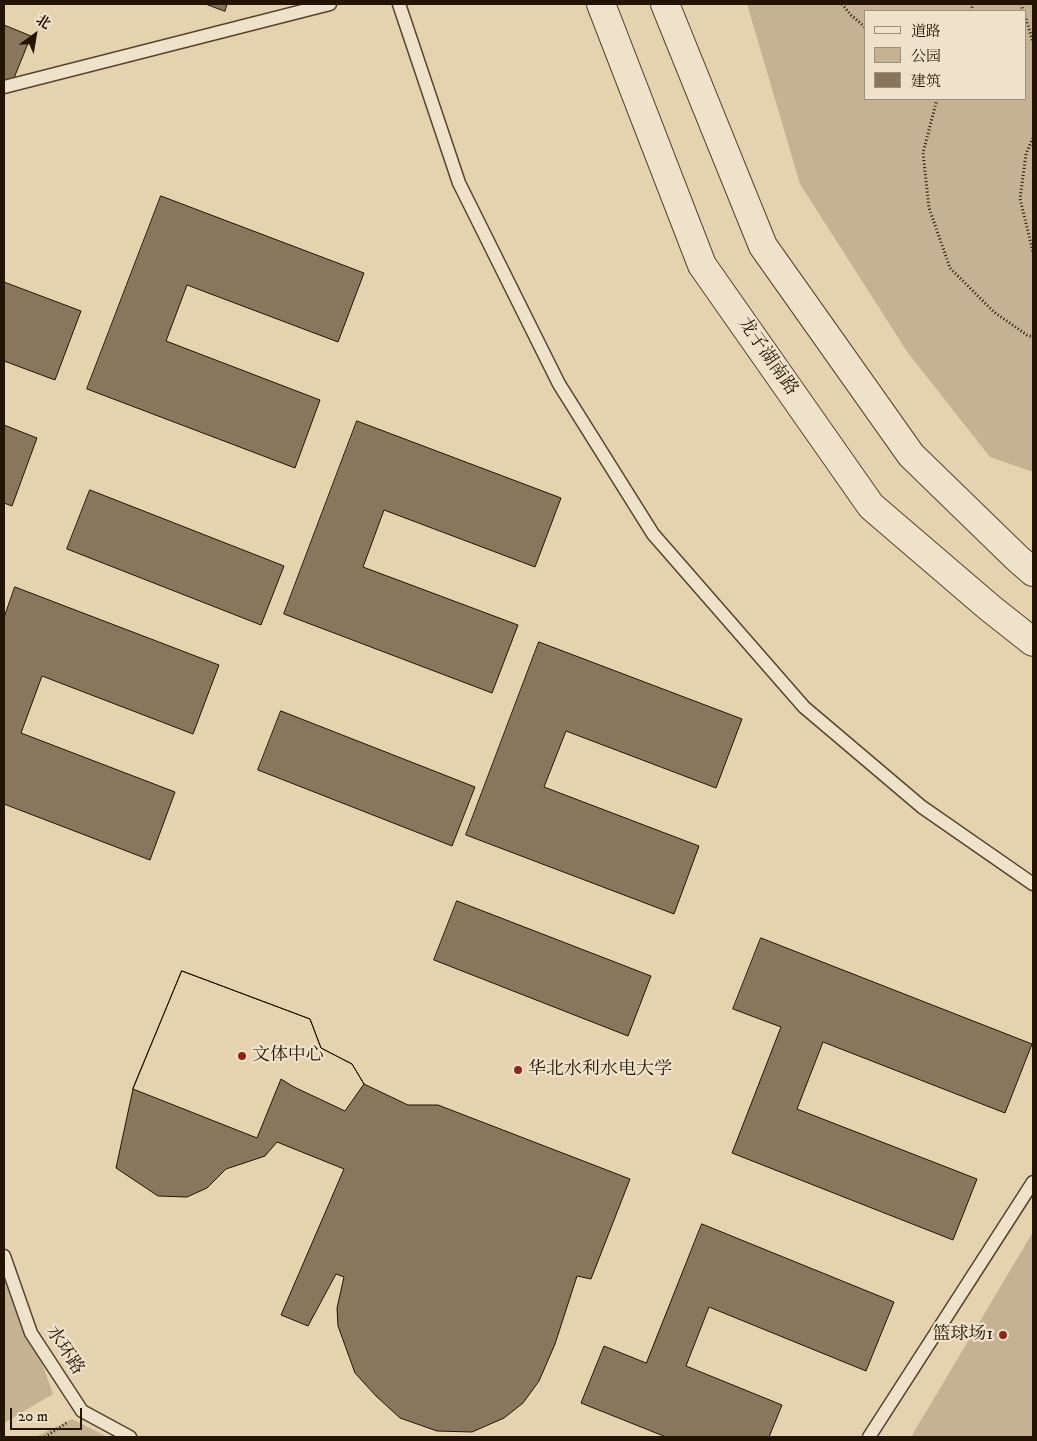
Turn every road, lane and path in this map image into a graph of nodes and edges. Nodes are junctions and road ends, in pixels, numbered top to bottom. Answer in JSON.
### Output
{"nodes":[{"id":1,"x":330,"y":4,"type":"edge"},
{"id":2,"x":399,"y":4,"type":"edge"},
{"id":3,"x":601,"y":4,"type":"edge"},
{"id":4,"x":665,"y":4,"type":"edge"},
{"id":5,"x":842,"y":4,"type":"edge"},
{"id":6,"x":1027,"y":22,"type":"edge"},
{"id":7,"x":864,"y":26,"type":"edge"},
{"id":8,"x":1033,"y":42,"type":"edge"},
{"id":9,"x":4,"y":87,"type":"edge"},
{"id":10,"x":937,"y":100,"type":"edge"},
{"id":11,"x":1033,"y":138,"type":"edge"},
{"id":12,"x":1033,"y":252,"type":"edge"},
{"id":13,"x":1033,"y":337,"type":"edge"},
{"id":14,"x":1033,"y":572,"type":"edge"},
{"id":15,"x":1033,"y":642,"type":"edge"},
{"id":16,"x":1033,"y":884,"type":"edge"},
{"id":17,"x":1033,"y":1182,"type":"edge"},
{"id":18,"x":4,"y":1256,"type":"edge"},
{"id":19,"x":82,"y":1411,"type":"junction"},
{"id":20,"x":45,"y":1437,"type":"edge"},
{"id":21,"x":130,"y":1437,"type":"edge"},
{"id":22,"x":869,"y":1437,"type":"edge"}],
"edges":[{"from":1,"to":9,"type":"lane"},
{"from":2,"to":16,"type":"lane"},
{"from":3,"to":15,"type":"street","name":"龙子湖南路"},
{"from":4,"to":14,"type":"street"},
{"from":5,"to":7,"type":"path"},
{"from":6,"to":8,"type":"path"},
{"from":10,"to":13,"type":"path"},
{"from":11,"to":12,"type":"path"},
{"from":17,"to":22,"type":"lane"},
{"from":18,"to":19,"type":"lane","name":"水环路"},
{"from":19,"to":20,"type":"path"},
{"from":19,"to":21,"type":"lane","name":"水环路"}]}
